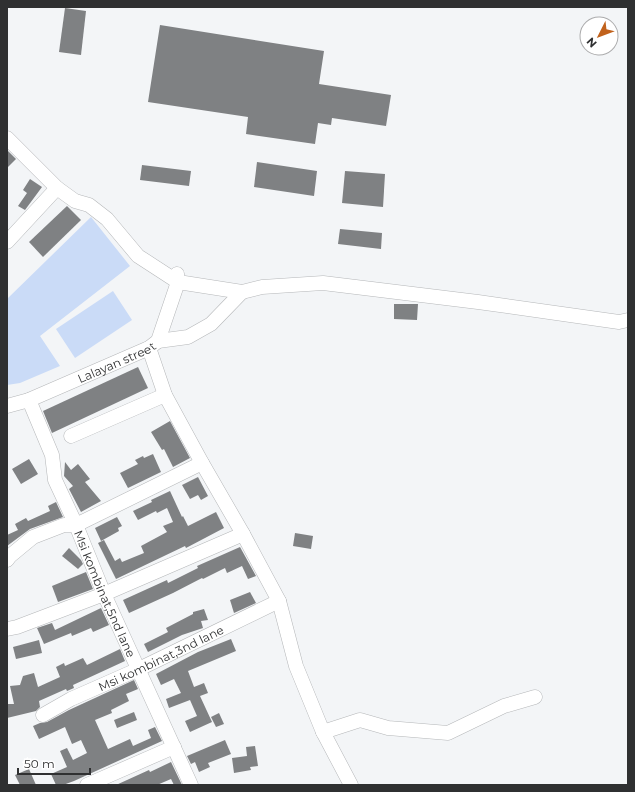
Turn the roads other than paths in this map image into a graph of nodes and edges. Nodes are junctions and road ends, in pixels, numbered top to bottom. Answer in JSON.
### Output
{"nodes":[{"id":1,"x":7,"y":138,"type":"edge"},
{"id":2,"x":57,"y":188,"type":"junction"},
{"id":3,"x":7,"y":242,"type":"edge"},
{"id":4,"x":178,"y":278,"type":"junction"},
{"id":5,"x":242,"y":292,"type":"junction"},
{"id":6,"x":628,"y":320,"type":"edge"},
{"id":7,"x":153,"y":344,"type":"junction"},
{"id":8,"x":164,"y":395,"type":"junction"},
{"id":9,"x":29,"y":400,"type":"junction"},
{"id":10,"x":7,"y":406,"type":"edge"},
{"id":11,"x":71,"y":436,"type":"dead end"},
{"id":12,"x":202,"y":463,"type":"junction"},
{"id":13,"x":76,"y":525,"type":"junction"},
{"id":14,"x":243,"y":534,"type":"junction"},
{"id":15,"x":7,"y":560,"type":"edge"},
{"id":16,"x":104,"y":594,"type":"junction"},
{"id":17,"x":279,"y":601,"type":"junction"},
{"id":18,"x":7,"y":629,"type":"edge"},
{"id":19,"x":139,"y":669,"type":"junction"},
{"id":20,"x":535,"y":697,"type":"dead end"},
{"id":21,"x":43,"y":715,"type":"dead end"},
{"id":22,"x":323,"y":732,"type":"junction"},
{"id":23,"x":174,"y":747,"type":"junction"},
{"id":24,"x":88,"y":785,"type":"edge"},
{"id":25,"x":191,"y":785,"type":"edge"},
{"id":26,"x":351,"y":785,"type":"edge"}],
"edges":[{"from":1,"to":2,"type":"street"},
{"from":2,"to":3,"type":"street"},
{"from":2,"to":4,"type":"street"},
{"from":4,"to":5,"type":"street"},
{"from":4,"to":7,"type":"street","name":"Lalayan street"},
{"from":5,"to":6,"type":"street"},
{"from":5,"to":7,"type":"street"},
{"from":7,"to":8,"type":"street"},
{"from":7,"to":9,"type":"street","name":"Lalayan street"},
{"from":8,"to":11,"type":"street"},
{"from":8,"to":12,"type":"street"},
{"from":9,"to":10,"type":"street","name":"Lalayan street"},
{"from":9,"to":13,"type":"street","name":"Msi kombinat,5nd lane"},
{"from":12,"to":13,"type":"street"},
{"from":12,"to":14,"type":"street"},
{"from":13,"to":15,"type":"street"},
{"from":13,"to":16,"type":"street","name":"Msi kombinat,5nd lane"},
{"from":14,"to":16,"type":"street"},
{"from":14,"to":17,"type":"street"},
{"from":16,"to":18,"type":"street"},
{"from":16,"to":19,"type":"street","name":"Msi kombinat,5nd lane"},
{"from":17,"to":19,"type":"street","name":"Msi kombinat,3nd lane"},
{"from":17,"to":22,"type":"street"},
{"from":19,"to":21,"type":"street","name":"Msi kombinat,3nd lane"},
{"from":19,"to":23,"type":"street","name":"Msi kombinat,5nd lane"},
{"from":20,"to":22,"type":"street"},
{"from":22,"to":26,"type":"street"},
{"from":23,"to":24,"type":"street"},
{"from":23,"to":25,"type":"street","name":"Msi kombinat,5nd lane"}]}
